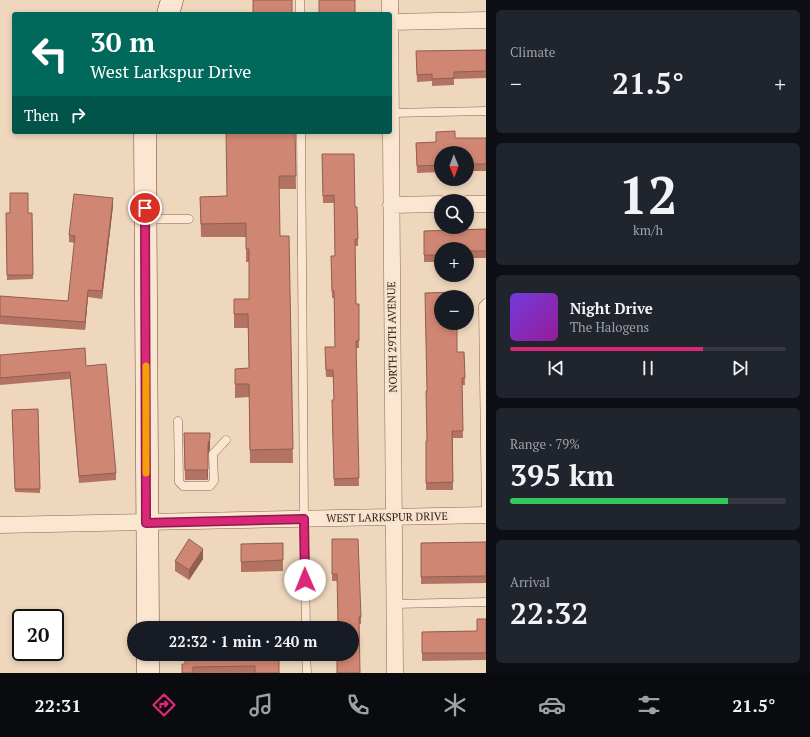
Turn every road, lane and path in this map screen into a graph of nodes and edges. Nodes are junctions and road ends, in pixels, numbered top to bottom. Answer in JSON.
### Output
{"nodes":[{"id":1,"x":172,"y":0,"type":"edge"},
{"id":2,"x":300,"y":0,"type":"edge"},
{"id":3,"x":390,"y":0,"type":"edge"},
{"id":4,"x":169,"y":12,"type":"edge"},
{"id":5,"x":300,"y":12,"type":"edge"},
{"id":6,"x":390,"y":12,"type":"edge"},
{"id":7,"x":486,"y":20,"type":"edge"},
{"id":8,"x":392,"y":22,"type":"edge"},
{"id":9,"x":486,"y":111,"type":"edge"},
{"id":10,"x":392,"y":113,"type":"edge"},
{"id":11,"x":145,"y":134,"type":"edge"},
{"id":12,"x":301,"y":134,"type":"edge"},
{"id":13,"x":391,"y":134,"type":"edge"},
{"id":14,"x":434,"y":204,"type":"edge"},
{"id":15,"x":474,"y":204,"type":"edge"},
{"id":16,"x":486,"y":204,"type":"edge"},
{"id":17,"x":391,"y":205,"type":"junction"},
{"id":18,"x":145,"y":219,"type":"junction"},
{"id":19,"x":190,"y":219,"type":"dead end"},
{"id":20,"x":486,"y":304,"type":"edge"},
{"id":21,"x":178,"y":421,"type":"dead end"},
{"id":22,"x":226,"y":440,"type":"dead end"},
{"id":23,"x":486,"y":516,"type":"edge"},
{"id":24,"x":394,"y":517,"type":"junction"},
{"id":25,"x":304,"y":519,"type":"junction"},
{"id":26,"x":146,"y":523,"type":"junction"},
{"id":27,"x":0,"y":525,"type":"edge"},
{"id":28,"x":486,"y":602,"type":"edge"},
{"id":29,"x":395,"y":604,"type":"junction"},
{"id":30,"x":148,"y":621,"type":"edge"},
{"id":31,"x":306,"y":621,"type":"edge"},
{"id":32,"x":148,"y":661,"type":"edge"},
{"id":33,"x":306,"y":661,"type":"edge"},
{"id":34,"x":148,"y":673,"type":"edge"},
{"id":35,"x":306,"y":673,"type":"edge"},
{"id":36,"x":396,"y":673,"type":"edge"}],
"edges":[{"from":1,"to":4,"type":"street"},
{"from":2,"to":5,"type":"lane"},
{"from":3,"to":6,"type":"street","name":"NORTH 29TH AVENUE"},
{"from":7,"to":8,"type":"street"},
{"from":9,"to":10,"type":"lane"},
{"from":11,"to":18,"type":"street"},
{"from":12,"to":25,"type":"lane"},
{"from":13,"to":17,"type":"street","name":"NORTH 29TH AVENUE"},
{"from":14,"to":17,"type":"street"},
{"from":15,"to":16,"type":"street"},
{"from":17,"to":24,"type":"street","name":"NORTH 29TH AVENUE"},
{"from":18,"to":19,"type":"lane"},
{"from":18,"to":26,"type":"street"},
{"from":20,"to":23,"type":"lane"},
{"from":21,"to":22,"type":"lane"},
{"from":23,"to":24,"type":"street","name":"WEST LARKSPUR DRIVE"},
{"from":24,"to":25,"type":"street","name":"WEST LARKSPUR DRIVE"},
{"from":24,"to":29,"type":"street","name":"NORTH 29TH AVENUE"},
{"from":25,"to":26,"type":"street","name":"WEST LARKSPUR DRIVE"},
{"from":25,"to":31,"type":"lane"},
{"from":26,"to":27,"type":"street","name":"WEST LARKSPUR DRIVE"},
{"from":26,"to":30,"type":"street"},
{"from":28,"to":29,"type":"lane"},
{"from":29,"to":36,"type":"street","name":"NORTH 29TH AVENUE"},
{"from":32,"to":34,"type":"street"},
{"from":33,"to":35,"type":"lane"}]}
